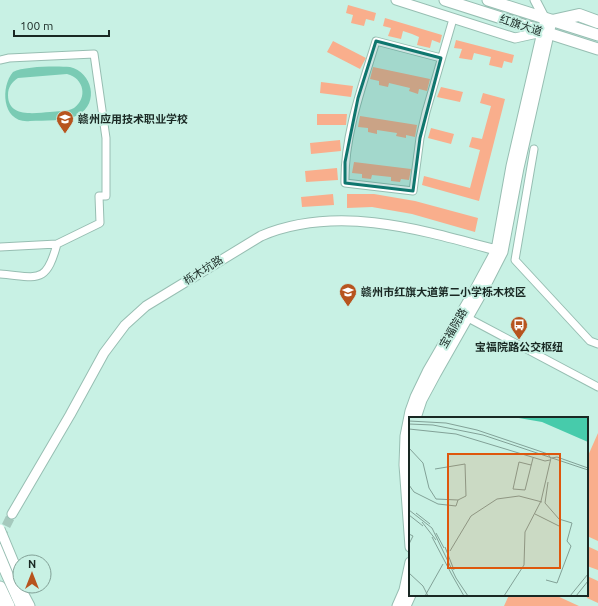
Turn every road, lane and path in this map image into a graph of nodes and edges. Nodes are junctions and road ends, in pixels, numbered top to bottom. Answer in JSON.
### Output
{"nodes":[{"id":1,"x":396,"y":0,"type":"edge"},
{"id":2,"x":445,"y":0,"type":"edge"},
{"id":3,"x":488,"y":0,"type":"edge"},
{"id":4,"x":535,"y":0,"type":"edge"},
{"id":5,"x":453,"y":19,"type":"junction"},
{"id":6,"x":549,"y":20,"type":"junction"},
{"id":7,"x":598,"y":22,"type":"edge"},
{"id":8,"x":546,"y":33,"type":"junction"},
{"id":9,"x":598,"y":35,"type":"edge"},
{"id":10,"x":598,"y":49,"type":"edge"},
{"id":11,"x":441,"y":58,"type":"junction"},
{"id":12,"x":0,"y":60,"type":"edge"},
{"id":13,"x":534,"y":149,"type":"dead end"},
{"id":14,"x":57,"y":244,"type":"junction"},
{"id":15,"x":0,"y":247,"type":"edge"},
{"id":16,"x":499,"y":251,"type":"junction"},
{"id":17,"x":0,"y":274,"type":"edge"},
{"id":18,"x":464,"y":316,"type":"junction"},
{"id":19,"x":598,"y":344,"type":"edge"},
{"id":20,"x":598,"y":387,"type":"edge"},
{"id":21,"x":409,"y":417,"type":"edge"},
{"id":22,"x":416,"y":417,"type":"edge"},
{"id":23,"x":409,"y":418,"type":"edge"},
{"id":24,"x":12,"y":514,"type":"tunnel mouth"},
{"id":25,"x":0,"y":529,"type":"edge"},
{"id":26,"x":409,"y":533,"type":"edge"},
{"id":27,"x":0,"y":544,"type":"edge"},
{"id":28,"x":0,"y":556,"type":"edge"},
{"id":29,"x":12,"y":560,"type":"edge"},
{"id":30,"x":12,"y":567,"type":"edge"},
{"id":31,"x":409,"y":567,"type":"edge"},
{"id":32,"x":0,"y":574,"type":"edge"},
{"id":33,"x":1,"y":590,"type":"edge"},
{"id":34,"x":25,"y":594,"type":"edge"},
{"id":35,"x":26,"y":594,"type":"edge"},
{"id":36,"x":411,"y":596,"type":"edge"},
{"id":37,"x":9,"y":606,"type":"edge"},
{"id":38,"x":15,"y":606,"type":"edge"},
{"id":39,"x":22,"y":606,"type":"edge"},
{"id":40,"x":29,"y":606,"type":"edge"},
{"id":41,"x":33,"y":606,"type":"edge"},
{"id":42,"x":398,"y":606,"type":"edge"},
{"id":43,"x":406,"y":606,"type":"edge"}],
"edges":[{"from":1,"to":5,"type":"street"},
{"from":2,"to":8,"type":"main road","name":"红旗大道"},
{"from":3,"to":6,"type":"main road","name":"红旗大道"},
{"from":4,"to":6,"type":"street"},
{"from":5,"to":8,"type":"street"},
{"from":5,"to":11,"type":"street"},
{"from":6,"to":7,"type":"highway"},
{"from":6,"to":8,"type":"street","name":"宝福院路"},
{"from":6,"to":9,"type":"main road","name":"红旗大道"},
{"from":8,"to":10,"type":"main road","name":"红旗大道"},
{"from":8,"to":16,"type":"street","name":"宝福院路"},
{"from":11,"to":11,"type":"street"},
{"from":12,"to":14,"type":"street"},
{"from":13,"to":19,"type":"street"},
{"from":14,"to":15,"type":"street"},
{"from":14,"to":17,"type":"street"},
{"from":16,"to":18,"type":"street","name":"宝福院路"},
{"from":16,"to":24,"type":"street","name":"栎木坑路"},
{"from":18,"to":20,"type":"street"},
{"from":18,"to":21,"type":"street","name":"宝福院路"},
{"from":18,"to":22,"type":"street","name":"宝福院路"},
{"from":23,"to":26,"type":"street","name":"宝福院路"},
{"from":25,"to":29,"type":"street","bridge":true},
{"from":27,"to":30,"type":"main road"},
{"from":28,"to":39,"type":"highway"},
{"from":31,"to":42,"type":"street"},
{"from":32,"to":38,"type":"highway"},
{"from":33,"to":37,"type":"main road"},
{"from":34,"to":40,"type":"main road"},
{"from":35,"to":41,"type":"street"},
{"from":36,"to":43,"type":"street"}]}
